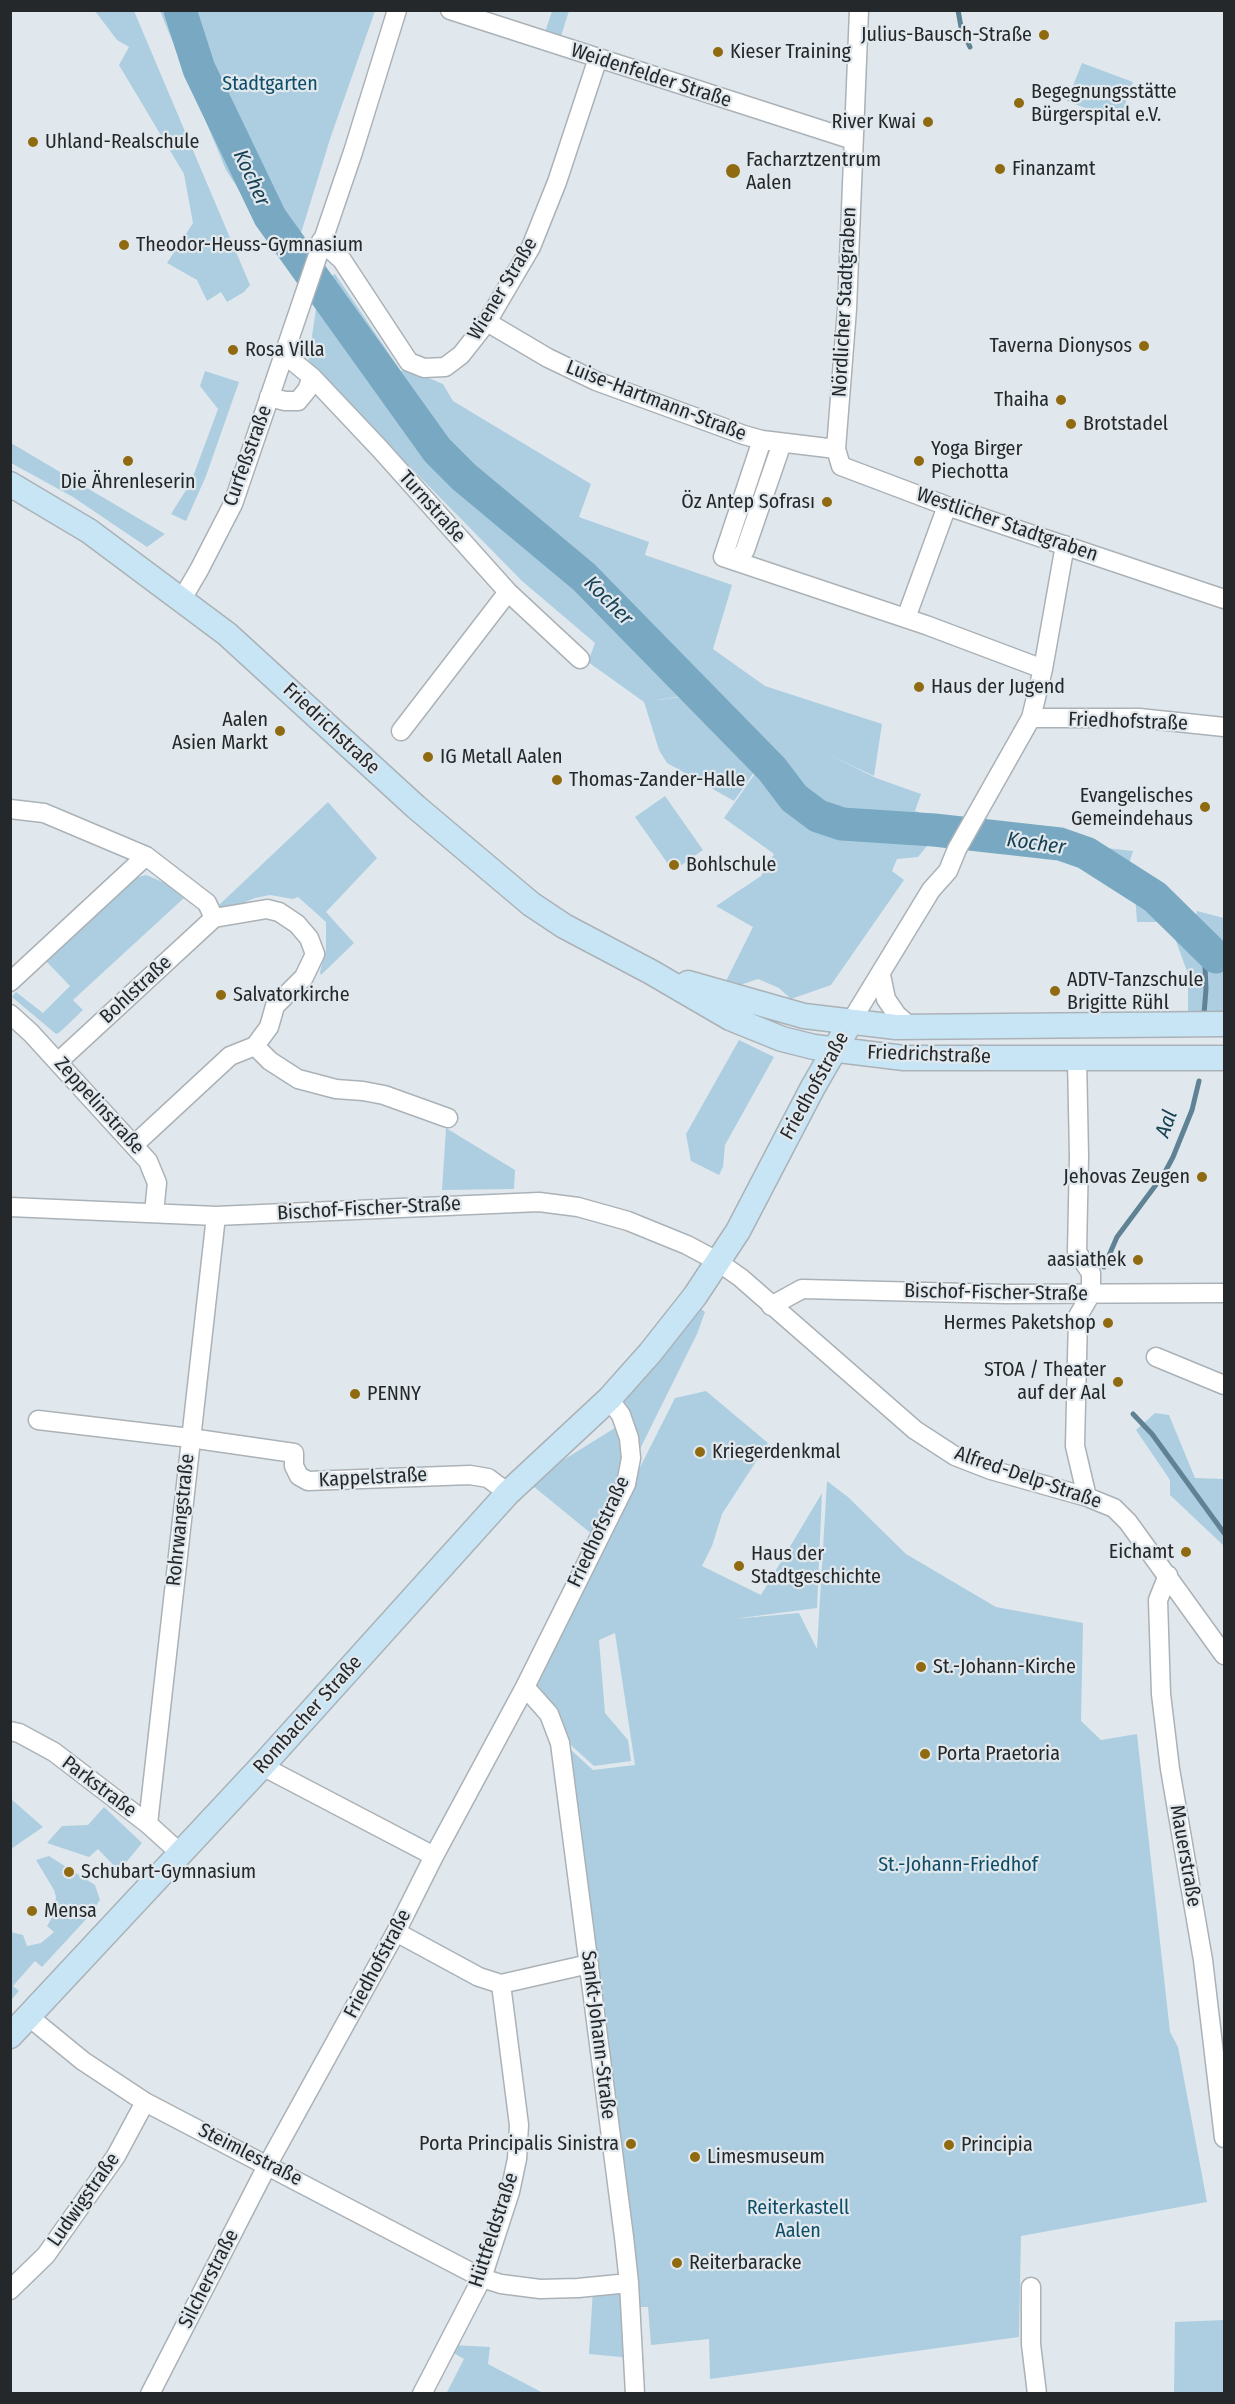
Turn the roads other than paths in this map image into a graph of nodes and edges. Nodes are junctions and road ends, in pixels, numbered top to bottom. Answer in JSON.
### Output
{"nodes":[{"id":1,"x":397,"y":10,"type":"edge"},
{"id":2,"x":450,"y":10,"type":"edge"},
{"id":3,"x":859,"y":10,"type":"edge"},
{"id":4,"x":598,"y":58,"type":"junction"},
{"id":5,"x":853,"y":140,"type":"junction"},
{"id":6,"x":319,"y":249,"type":"junction"},
{"id":7,"x":487,"y":322,"type":"junction"},
{"id":8,"x":284,"y":354,"type":"junction"},
{"id":9,"x":312,"y":377,"type":"junction"},
{"id":10,"x":270,"y":397,"type":"junction"},
{"id":11,"x":762,"y":440,"type":"junction"},
{"id":12,"x":782,"y":443,"type":"junction"},
{"id":13,"x":836,"y":449,"type":"junction"},
{"id":14,"x":10,"y":484,"type":"edge"},
{"id":15,"x":947,"y":506,"type":"junction"},
{"id":16,"x":1065,"y":545,"type":"junction"},
{"id":17,"x":738,"y":561,"type":"junction"},
{"id":18,"x":508,"y":592,"type":"junction"},
{"id":19,"x":182,"y":599,"type":"junction"},
{"id":20,"x":1224,"y":599,"type":"edge"},
{"id":21,"x":906,"y":618,"type":"junction"},
{"id":22,"x":580,"y":659,"type":"dead end"},
{"id":23,"x":1042,"y":669,"type":"junction"},
{"id":24,"x":1030,"y":718,"type":"junction"},
{"id":25,"x":1224,"y":727,"type":"edge"},
{"id":26,"x":401,"y":731,"type":"dead end"},
{"id":27,"x":10,"y":808,"type":"edge"},
{"id":28,"x":146,"y":856,"type":"junction"},
{"id":29,"x":214,"y":918,"type":"junction"},
{"id":30,"x":651,"y":972,"type":"junction"},
{"id":31,"x":881,"y":975,"type":"junction"},
{"id":32,"x":10,"y":982,"type":"edge"},
{"id":33,"x":10,"y":1014,"type":"edge"},
{"id":34,"x":850,"y":1023,"type":"junction"},
{"id":35,"x":1224,"y":1024,"type":"edge"},
{"id":36,"x":919,"y":1028,"type":"junction"},
{"id":37,"x":255,"y":1046,"type":"junction"},
{"id":38,"x":834,"y":1050,"type":"junction"},
{"id":39,"x":922,"y":1057,"type":"junction"},
{"id":40,"x":1077,"y":1058,"type":"junction"},
{"id":41,"x":1224,"y":1058,"type":"edge"},
{"id":42,"x":58,"y":1062,"type":"junction"},
{"id":43,"x":448,"y":1118,"type":"dead end"},
{"id":44,"x":135,"y":1144,"type":"junction"},
{"id":45,"x":10,"y":1207,"type":"edge"},
{"id":46,"x":154,"y":1213,"type":"junction"},
{"id":47,"x":216,"y":1216,"type":"junction"},
{"id":48,"x":716,"y":1263,"type":"junction"},
{"id":49,"x":1224,"y":1293,"type":"edge"},
{"id":50,"x":1091,"y":1294,"type":"junction"},
{"id":51,"x":771,"y":1306,"type":"junction"},
{"id":52,"x":1156,"y":1356,"type":"dead end"},
{"id":53,"x":1224,"y":1385,"type":"edge"},
{"id":54,"x":609,"y":1399,"type":"junction"},
{"id":55,"x":38,"y":1420,"type":"dead end"},
{"id":56,"x":190,"y":1438,"type":"junction"},
{"id":57,"x":508,"y":1493,"type":"junction"},
{"id":58,"x":1087,"y":1497,"type":"junction"},
{"id":59,"x":1168,"y":1575,"type":"junction"},
{"id":60,"x":1224,"y":1655,"type":"edge"},
{"id":61,"x":525,"y":1687,"type":"junction"},
{"id":62,"x":10,"y":1731,"type":"edge"},
{"id":63,"x":262,"y":1766,"type":"junction"},
{"id":64,"x":148,"y":1824,"type":"junction"},
{"id":65,"x":180,"y":1853,"type":"junction"},
{"id":66,"x":434,"y":1856,"type":"junction"},
{"id":67,"x":396,"y":1932,"type":"junction"},
{"id":68,"x":589,"y":1964,"type":"junction"},
{"id":69,"x":501,"y":1984,"type":"junction"},
{"id":70,"x":28,"y":2016,"type":"junction"},
{"id":71,"x":10,"y":2036,"type":"edge"},
{"id":72,"x":145,"y":2102,"type":"junction"},
{"id":73,"x":1224,"y":2138,"type":"edge"},
{"id":74,"x":268,"y":2164,"type":"junction"},
{"id":75,"x":482,"y":2278,"type":"junction"},
{"id":76,"x":629,"y":2283,"type":"junction"},
{"id":77,"x":1031,"y":2288,"type":"dead end"},
{"id":78,"x":10,"y":2290,"type":"edge"},
{"id":79,"x":150,"y":2394,"type":"edge"},
{"id":80,"x":422,"y":2394,"type":"edge"},
{"id":81,"x":635,"y":2394,"type":"edge"},
{"id":82,"x":1037,"y":2394,"type":"edge"}],
"edges":[{"from":1,"to":6,"type":"street"},
{"from":2,"to":4,"type":"street","name":"Weidenfelder Straße"},
{"from":3,"to":5,"type":"street","name":"Nördlicher Stadtgraben"},
{"from":4,"to":5,"type":"street","name":"Weidenfelder Straße"},
{"from":4,"to":7,"type":"street","name":"Wiener Straße"},
{"from":5,"to":13,"type":"street","name":"Nördlicher Stadtgraben"},
{"from":6,"to":7,"type":"street","name":"Wiener Straße"},
{"from":6,"to":8,"type":"street","name":"Curfeßstraße"},
{"from":7,"to":11,"type":"street","name":"Luise-Hartmann-Straße"},
{"from":8,"to":9,"type":"street","name":"Turnstraße"},
{"from":8,"to":10,"type":"street","name":"Curfeßstraße"},
{"from":9,"to":10,"type":"street"},
{"from":9,"to":18,"type":"street","name":"Turnstraße"},
{"from":10,"to":19,"type":"street","name":"Curfeßstraße"},
{"from":11,"to":12,"type":"street","name":"Luise-Hartmann-Straße"},
{"from":11,"to":17,"type":"street"},
{"from":12,"to":13,"type":"street","name":"Luise-Hartmann-Straße"},
{"from":12,"to":17,"type":"street"},
{"from":13,"to":15,"type":"street","name":"Westlicher Stadtgraben"},
{"from":14,"to":19,"type":"main road","name":"Friedrichstraße"},
{"from":15,"to":16,"type":"street","name":"Westlicher Stadtgraben"},
{"from":15,"to":21,"type":"street"},
{"from":16,"to":20,"type":"street","name":"Westlicher Stadtgraben"},
{"from":16,"to":23,"type":"street","name":"Friedhofstraße"},
{"from":17,"to":21,"type":"street"},
{"from":18,"to":22,"type":"street","name":"Turnstraße"},
{"from":18,"to":26,"type":"street"},
{"from":19,"to":30,"type":"main road","name":"Friedrichstraße"},
{"from":21,"to":23,"type":"street"},
{"from":23,"to":24,"type":"street","name":"Friedhofstraße"},
{"from":24,"to":25,"type":"street","name":"Friedhofstraße"},
{"from":24,"to":31,"type":"street","name":"Friedhofstraße"},
{"from":27,"to":28,"type":"street"},
{"from":28,"to":29,"type":"street"},
{"from":28,"to":32,"type":"street"},
{"from":29,"to":37,"type":"street"},
{"from":29,"to":42,"type":"street","name":"Bohlstraße"},
{"from":30,"to":34,"type":"main road","name":"Friedrichstraße"},
{"from":30,"to":38,"type":"main road","name":"Friedrichstraße"},
{"from":31,"to":34,"type":"street","name":"Friedhofstraße"},
{"from":31,"to":36,"type":"street","name":"Friedrichstraße"},
{"from":33,"to":42,"type":"street","name":"Zeppelinstraße"},
{"from":34,"to":36,"type":"main road","name":"Friedrichstraße"},
{"from":34,"to":38,"type":"main road","name":"Friedhofstraße"},
{"from":35,"to":36,"type":"main road","name":"Friedrichstraße"},
{"from":36,"to":39,"type":"main road"},
{"from":37,"to":43,"type":"street"},
{"from":37,"to":44,"type":"street"},
{"from":38,"to":39,"type":"main road","name":"Friedrichstraße"},
{"from":38,"to":48,"type":"main road","name":"Friedhofstraße"},
{"from":39,"to":40,"type":"main road","name":"Friedrichstraße"},
{"from":40,"to":41,"type":"main road","name":"Friedrichstraße"},
{"from":40,"to":50,"type":"street"},
{"from":42,"to":44,"type":"street","name":"Zeppelinstraße"},
{"from":44,"to":46,"type":"street","name":"Zeppelinstraße"},
{"from":45,"to":46,"type":"street","name":"Bischof-Fischer-Straße"},
{"from":46,"to":47,"type":"street","name":"Bischof-Fischer-Straße"},
{"from":47,"to":48,"type":"street","name":"Bischof-Fischer-Straße"},
{"from":47,"to":56,"type":"street","name":"Rohrwangstraße"},
{"from":48,"to":51,"type":"street","name":"Alfred-Delp-Straße"},
{"from":48,"to":54,"type":"main road","name":"Friedhofstraße"},
{"from":49,"to":50,"type":"street","name":"Bischof-Fischer-Straße"},
{"from":50,"to":51,"type":"street","name":"Bischof-Fischer-Straße"},
{"from":50,"to":58,"type":"street"},
{"from":51,"to":58,"type":"street","name":"Alfred-Delp-Straße"},
{"from":52,"to":53,"type":"street"},
{"from":54,"to":57,"type":"main road","name":"Rombacher Straße"},
{"from":54,"to":61,"type":"street","name":"Friedhofstraße"},
{"from":55,"to":56,"type":"street","name":"Kappelstraße"},
{"from":56,"to":57,"type":"street","name":"Kappelstraße"},
{"from":56,"to":64,"type":"street","name":"Rohrwangstraße"},
{"from":57,"to":63,"type":"main road","name":"Rombacher Straße"},
{"from":58,"to":59,"type":"street","name":"Alfred-Delp-Straße"},
{"from":59,"to":60,"type":"street","name":"Alfred-Delp-Straße"},
{"from":59,"to":73,"type":"street","name":"Mauerstraße"},
{"from":61,"to":66,"type":"street","name":"Friedhofstraße"},
{"from":61,"to":68,"type":"street","name":"Sankt-Johann-Straße"},
{"from":62,"to":64,"type":"street","name":"Parkstraße"},
{"from":63,"to":65,"type":"main road","name":"Rombacher Straße"},
{"from":63,"to":66,"type":"street"},
{"from":64,"to":65,"type":"street","name":"Parkstraße"},
{"from":65,"to":70,"type":"main road","name":"Rombacher Straße"},
{"from":66,"to":67,"type":"street","name":"Friedhofstraße"},
{"from":67,"to":69,"type":"street"},
{"from":67,"to":74,"type":"street","name":"Friedhofstraße"},
{"from":68,"to":69,"type":"street"},
{"from":68,"to":76,"type":"street","name":"Sankt-Johann-Straße"},
{"from":69,"to":75,"type":"street","name":"Hüttfeldstraße"},
{"from":70,"to":71,"type":"main road","name":"Rombacher Straße"},
{"from":70,"to":72,"type":"street","name":"Steimlestraße"},
{"from":72,"to":74,"type":"street","name":"Steimlestraße"},
{"from":72,"to":78,"type":"street","name":"Ludwigstraße"},
{"from":74,"to":75,"type":"street","name":"Steimlestraße"},
{"from":74,"to":79,"type":"street","name":"Silcherstraße"},
{"from":75,"to":76,"type":"street","name":"Steimlestraße"},
{"from":75,"to":80,"type":"street","name":"Hüttfeldstraße"},
{"from":76,"to":81,"type":"street","name":"Sankt-Johann-Straße"},
{"from":77,"to":82,"type":"street"}]}
